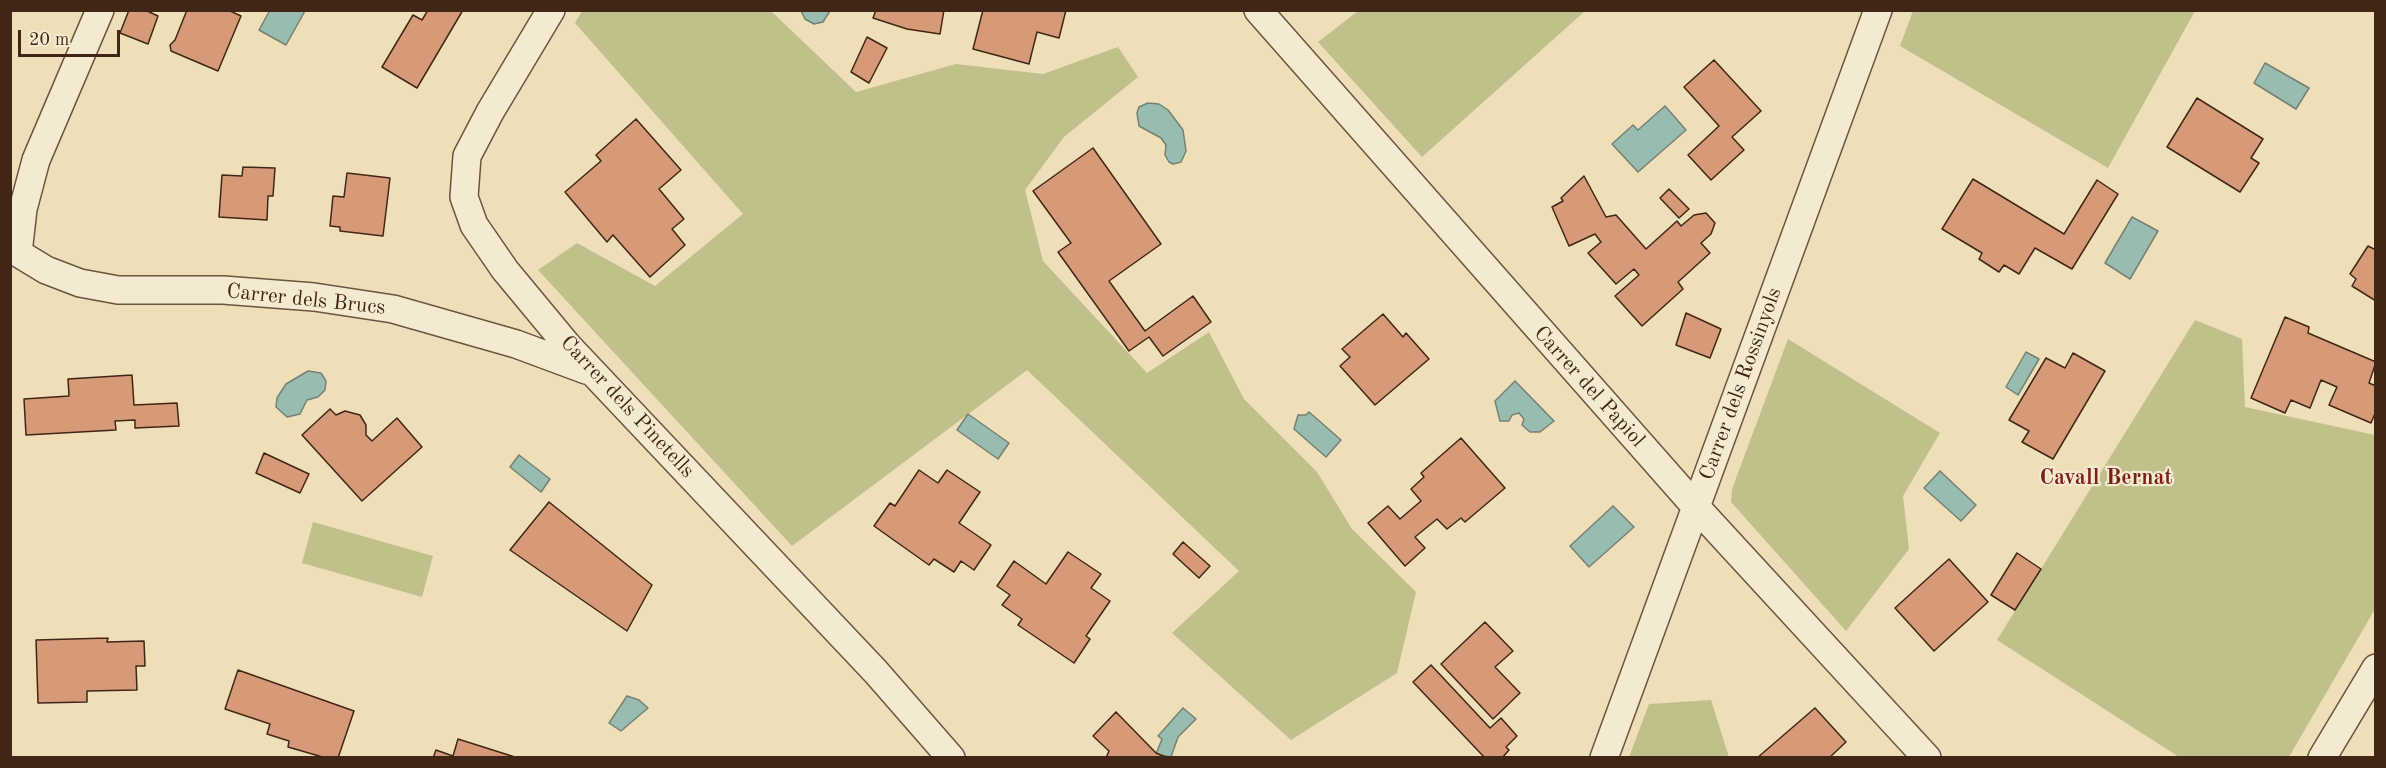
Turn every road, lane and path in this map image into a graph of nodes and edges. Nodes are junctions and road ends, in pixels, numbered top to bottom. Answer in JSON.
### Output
{"nodes":[{"id":1,"x":100,"y":10,"type":"edge"},
{"id":2,"x":551,"y":10,"type":"edge"},
{"id":3,"x":1258,"y":10,"type":"edge"},
{"id":4,"x":1878,"y":10,"type":"edge"},
{"id":5,"x":14,"y":250,"type":"edge"},
{"id":6,"x":593,"y":372,"type":"junction"},
{"id":7,"x":1696,"y":507,"type":"junction"},
{"id":8,"x":2376,"y":668,"type":"edge"},
{"id":9,"x":951,"y":758,"type":"edge"},
{"id":10,"x":1604,"y":758,"type":"edge"},
{"id":11,"x":1926,"y":758,"type":"edge"},
{"id":12,"x":2322,"y":758,"type":"edge"}],
"edges":[{"from":1,"to":5,"type":"street"},
{"from":2,"to":6,"type":"street","name":"Carrer dels Pinetells"},
{"from":3,"to":7,"type":"street","name":"Carrer del Papiol"},
{"from":4,"to":7,"type":"street","name":"Carrer dels Rossinyols"},
{"from":5,"to":6,"type":"street","name":"Carrer dels Brucs"},
{"from":6,"to":9,"type":"street","name":"Carrer dels Pinetells"},
{"from":7,"to":10,"type":"street","name":"Carrer dels Rossinyols"},
{"from":7,"to":11,"type":"street","name":"Carrer del Papiol"},
{"from":8,"to":12,"type":"street"}]}
